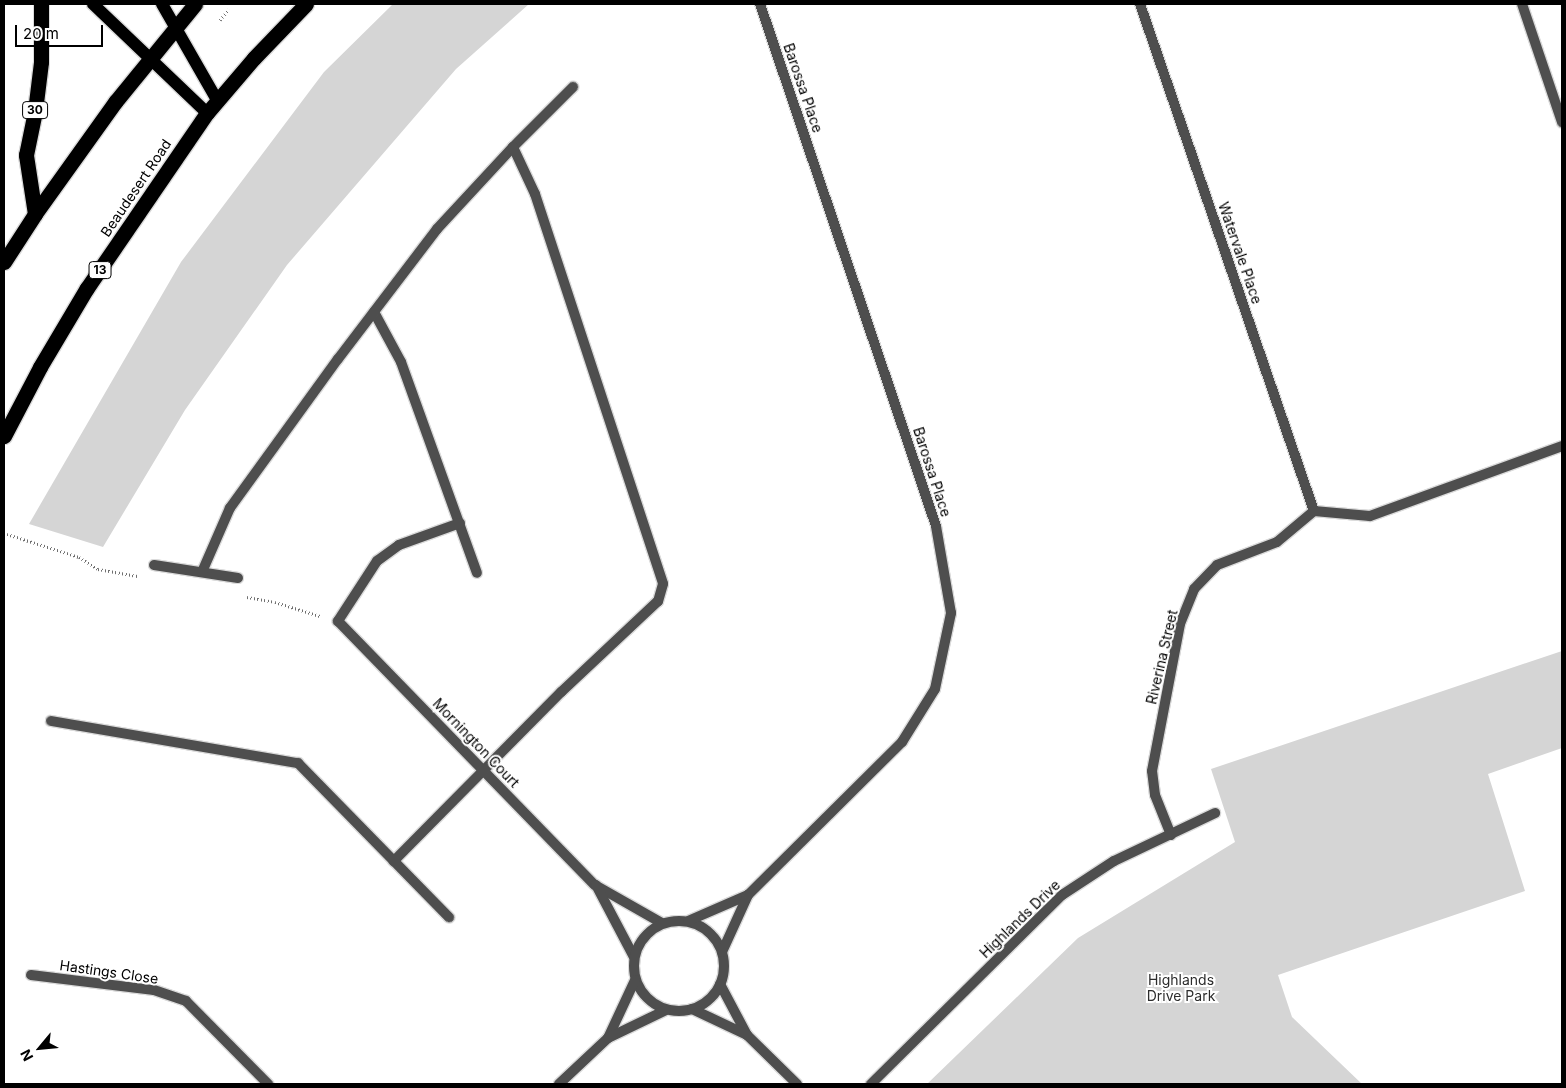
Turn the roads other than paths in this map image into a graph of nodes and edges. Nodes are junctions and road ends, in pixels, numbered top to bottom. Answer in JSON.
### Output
{"nodes":[{"id":1,"x":41,"y":4,"type":"edge"},
{"id":2,"x":93,"y":4,"type":"edge"},
{"id":3,"x":162,"y":4,"type":"edge"},
{"id":4,"x":195,"y":4,"type":"edge"},
{"id":5,"x":306,"y":4,"type":"edge"},
{"id":6,"x":760,"y":4,"type":"edge"},
{"id":7,"x":1140,"y":4,"type":"edge"},
{"id":8,"x":1522,"y":4,"type":"edge"},
{"id":9,"x":174,"y":29,"type":"junction"},
{"id":10,"x":151,"y":59,"type":"junction"},
{"id":11,"x":573,"y":87,"type":"dead end"},
{"id":12,"x":218,"y":100,"type":"junction"},
{"id":13,"x":207,"y":112,"type":"junction"},
{"id":14,"x":1562,"y":122,"type":"edge"},
{"id":15,"x":513,"y":147,"type":"junction"},
{"id":16,"x":35,"y":214,"type":"junction"},
{"id":17,"x":4,"y":262,"type":"edge"},
{"id":18,"x":374,"y":312,"type":"junction"},
{"id":19,"x":4,"y":436,"type":"edge"},
{"id":20,"x":1562,"y":446,"type":"edge"},
{"id":21,"x":1314,"y":512,"type":"junction"},
{"id":22,"x":460,"y":523,"type":"junction"},
{"id":23,"x":154,"y":565,"type":"dead end"},
{"id":24,"x":202,"y":572,"type":"junction"},
{"id":25,"x":477,"y":573,"type":"dead end"},
{"id":26,"x":238,"y":578,"type":"dead end"},
{"id":27,"x":51,"y":721,"type":"dead end"},
{"id":28,"x":484,"y":770,"type":"junction"},
{"id":29,"x":1215,"y":813,"type":"dead end"},
{"id":30,"x":1171,"y":835,"type":"junction"},
{"id":31,"x":394,"y":861,"type":"junction"},
{"id":32,"x":595,"y":885,"type":"junction"},
{"id":33,"x":748,"y":895,"type":"junction"},
{"id":34,"x":449,"y":917,"type":"dead end"},
{"id":35,"x":688,"y":922,"type":"junction"},
{"id":36,"x":662,"y":924,"type":"junction"},
{"id":37,"x":722,"y":952,"type":"junction"},
{"id":38,"x":634,"y":957,"type":"junction"},
{"id":39,"x":31,"y":976,"type":"dead end"},
{"id":40,"x":636,"y":980,"type":"junction"},
{"id":41,"x":720,"y":984,"type":"junction"},
{"id":42,"x":692,"y":1009,"type":"junction"},
{"id":43,"x":666,"y":1010,"type":"junction"},
{"id":44,"x":747,"y":1035,"type":"junction"},
{"id":45,"x":608,"y":1038,"type":"junction"},
{"id":46,"x":268,"y":1084,"type":"edge"},
{"id":47,"x":559,"y":1084,"type":"edge"},
{"id":48,"x":797,"y":1084,"type":"edge"},
{"id":49,"x":872,"y":1084,"type":"edge"}],
"edges":[{"from":1,"to":16,"type":"highway","number":"30"},
{"from":2,"to":10,"type":"main road"},
{"from":3,"to":9,"type":"main road"},
{"from":4,"to":9,"type":"highway"},
{"from":5,"to":12,"type":"highway","name":"Beaudesert Road","number":"13"},
{"from":6,"to":33,"type":"street","name":"Barossa Place"},
{"from":7,"to":21,"type":"street","name":"Watervale Place"},
{"from":8,"to":14,"type":"street"},
{"from":9,"to":10,"type":"highway"},
{"from":9,"to":12,"type":"main road"},
{"from":10,"to":13,"type":"main road"},
{"from":10,"to":16,"type":"highway"},
{"from":11,"to":15,"type":"street"},
{"from":12,"to":13,"type":"highway","name":"Beaudesert Road","number":"13"},
{"from":13,"to":19,"type":"highway","name":"Beaudesert Road","number":"13"},
{"from":15,"to":18,"type":"street"},
{"from":15,"to":28,"type":"street"},
{"from":16,"to":17,"type":"highway"},
{"from":18,"to":22,"type":"street"},
{"from":18,"to":24,"type":"street"},
{"from":20,"to":21,"type":"street"},
{"from":21,"to":30,"type":"street","name":"Riverina Street"},
{"from":22,"to":25,"type":"street"},
{"from":22,"to":28,"type":"street","name":"Mornington Court"},
{"from":23,"to":24,"type":"street"},
{"from":24,"to":26,"type":"street"},
{"from":27,"to":31,"type":"street"},
{"from":28,"to":31,"type":"street"},
{"from":28,"to":32,"type":"street","name":"Mornington Court"},
{"from":29,"to":30,"type":"street","name":"Highlands Drive"},
{"from":30,"to":49,"type":"street","name":"Highlands Drive"},
{"from":31,"to":34,"type":"street"},
{"from":32,"to":36,"type":"street","name":"Mornington Court"},
{"from":32,"to":38,"type":"street","name":"Mornington Court"},
{"from":33,"to":35,"type":"street","name":"Barossa Place"},
{"from":33,"to":37,"type":"street","name":"Barossa Place"},
{"from":35,"to":36,"type":"street"},
{"from":35,"to":37,"type":"street"},
{"from":36,"to":38,"type":"street"},
{"from":37,"to":41,"type":"street"},
{"from":38,"to":40,"type":"street"},
{"from":39,"to":46,"type":"street","name":"Hastings Close"},
{"from":40,"to":43,"type":"street"},
{"from":40,"to":45,"type":"street"},
{"from":41,"to":42,"type":"street"},
{"from":41,"to":44,"type":"street"},
{"from":42,"to":43,"type":"street"},
{"from":42,"to":44,"type":"street"},
{"from":43,"to":45,"type":"street"},
{"from":44,"to":48,"type":"street"},
{"from":45,"to":47,"type":"street"}]}
